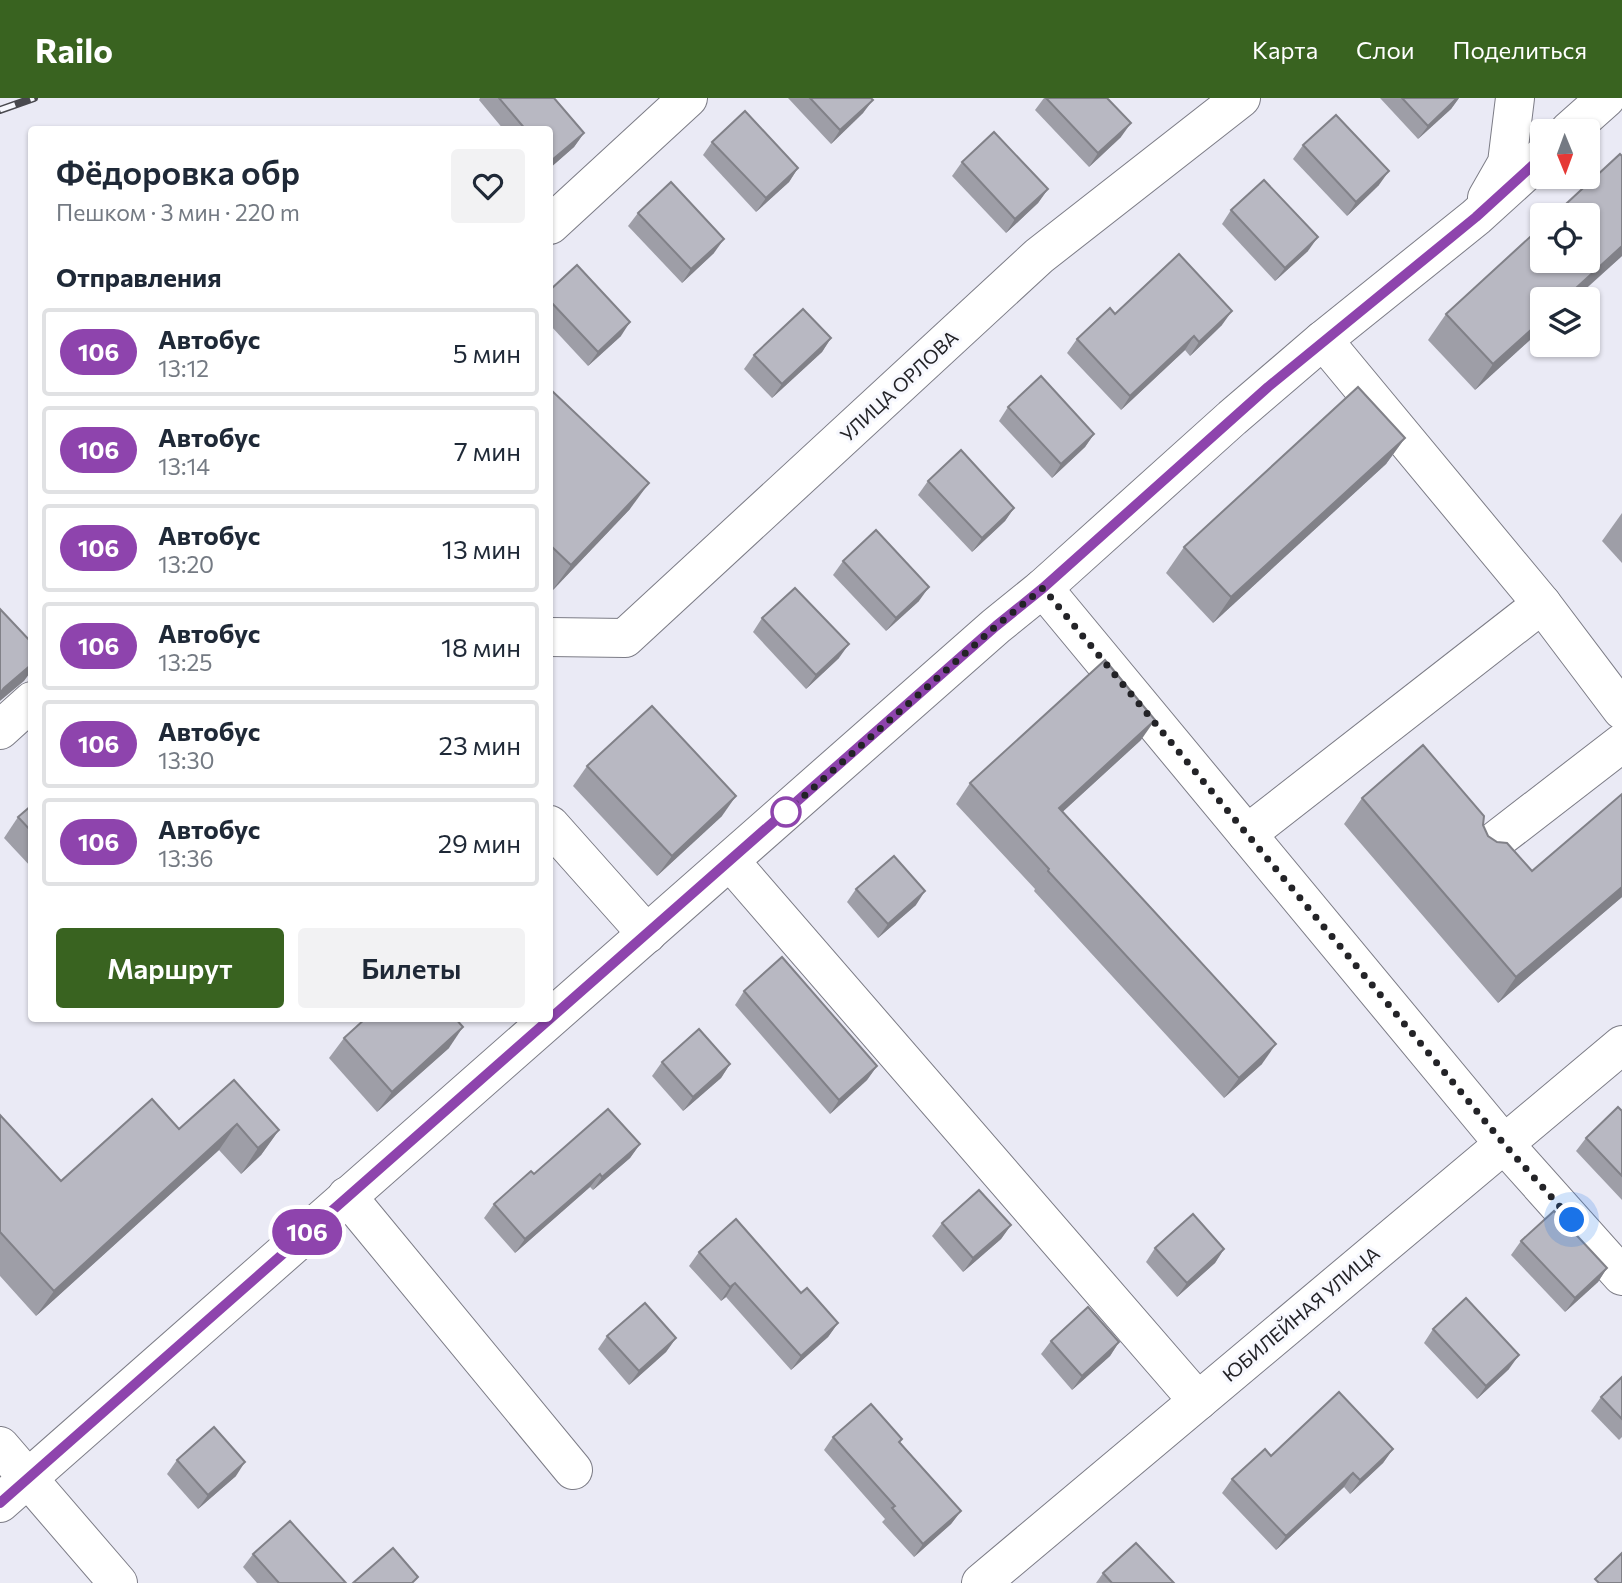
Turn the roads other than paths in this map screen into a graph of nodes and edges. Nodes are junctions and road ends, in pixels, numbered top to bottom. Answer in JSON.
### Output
{"nodes":[{"id":1,"x":688,"y":98,"type":"edge"},
{"id":2,"x":1241,"y":98,"type":"edge"},
{"id":3,"x":1515,"y":98,"type":"edge"},
{"id":4,"x":1611,"y":106,"type":"edge"},
{"id":5,"x":1589,"y":119,"type":"edge"},
{"id":6,"x":1530,"y":168,"type":"edge"},
{"id":7,"x":1476,"y":217,"type":"junction"},
{"id":8,"x":553,"y":222,"type":"edge"},
{"id":9,"x":1323,"y":340,"type":"junction"},
{"id":10,"x":1043,"y":588,"type":"junction"},
{"id":11,"x":1542,"y":604,"type":"junction"},
{"id":12,"x":553,"y":637,"type":"edge"},
{"id":13,"x":28,"y":705,"type":"edge"},
{"id":14,"x":1622,"y":710,"type":"edge"},
{"id":15,"x":0,"y":730,"type":"edge"},
{"id":16,"x":1622,"y":743,"type":"edge"},
{"id":17,"x":553,"y":828,"type":"edge"},
{"id":18,"x":1247,"y":834,"type":"junction"},
{"id":19,"x":1486,"y":848,"type":"edge"},
{"id":20,"x":730,"y":861,"type":"junction"},
{"id":21,"x":647,"y":933,"type":"junction"},
{"id":22,"x":553,"y":1015,"type":"edge"},
{"id":23,"x":545,"y":1022,"type":"edge"},
{"id":24,"x":1622,"y":1045,"type":"edge"},
{"id":25,"x":1504,"y":1144,"type":"junction"},
{"id":26,"x":347,"y":1196,"type":"junction"},
{"id":27,"x":1622,"y":1276,"type":"edge"},
{"id":28,"x":1198,"y":1401,"type":"junction"},
{"id":29,"x":0,"y":1446,"type":"edge"},
{"id":30,"x":573,"y":1470,"type":"dead end"},
{"id":31,"x":27,"y":1477,"type":"junction"},
{"id":32,"x":0,"y":1503,"type":"edge"},
{"id":33,"x":988,"y":1581,"type":"edge"},
{"id":34,"x":118,"y":1583,"type":"edge"}],
"edges":[{"from":1,"to":8,"type":"street"},
{"from":2,"to":12,"type":"street","name":"УЛИЦА ОРЛОВА"},
{"from":3,"to":7,"type":"street"},
{"from":4,"to":5,"type":"street"},
{"from":6,"to":7,"type":"street"},
{"from":7,"to":9,"type":"street"},
{"from":9,"to":10,"type":"street"},
{"from":9,"to":11,"type":"street"},
{"from":10,"to":18,"type":"street"},
{"from":10,"to":20,"type":"street"},
{"from":11,"to":14,"type":"street"},
{"from":11,"to":18,"type":"street"},
{"from":13,"to":15,"type":"street"},
{"from":16,"to":19,"type":"street"},
{"from":17,"to":21,"type":"street"},
{"from":18,"to":25,"type":"street"},
{"from":20,"to":21,"type":"street"},
{"from":20,"to":28,"type":"street"},
{"from":21,"to":22,"type":"street"},
{"from":23,"to":26,"type":"street"},
{"from":24,"to":25,"type":"street","name":"ЮБИЛЕЙНАЯ УЛИЦА"},
{"from":25,"to":27,"type":"street"},
{"from":25,"to":28,"type":"street","name":"ЮБИЛЕЙНАЯ УЛИЦА"},
{"from":26,"to":30,"type":"street"},
{"from":26,"to":31,"type":"street"},
{"from":28,"to":33,"type":"street","name":"ЮБИЛЕЙНАЯ УЛИЦА"},
{"from":29,"to":31,"type":"street"},
{"from":31,"to":32,"type":"street"},
{"from":31,"to":34,"type":"street"}]}
